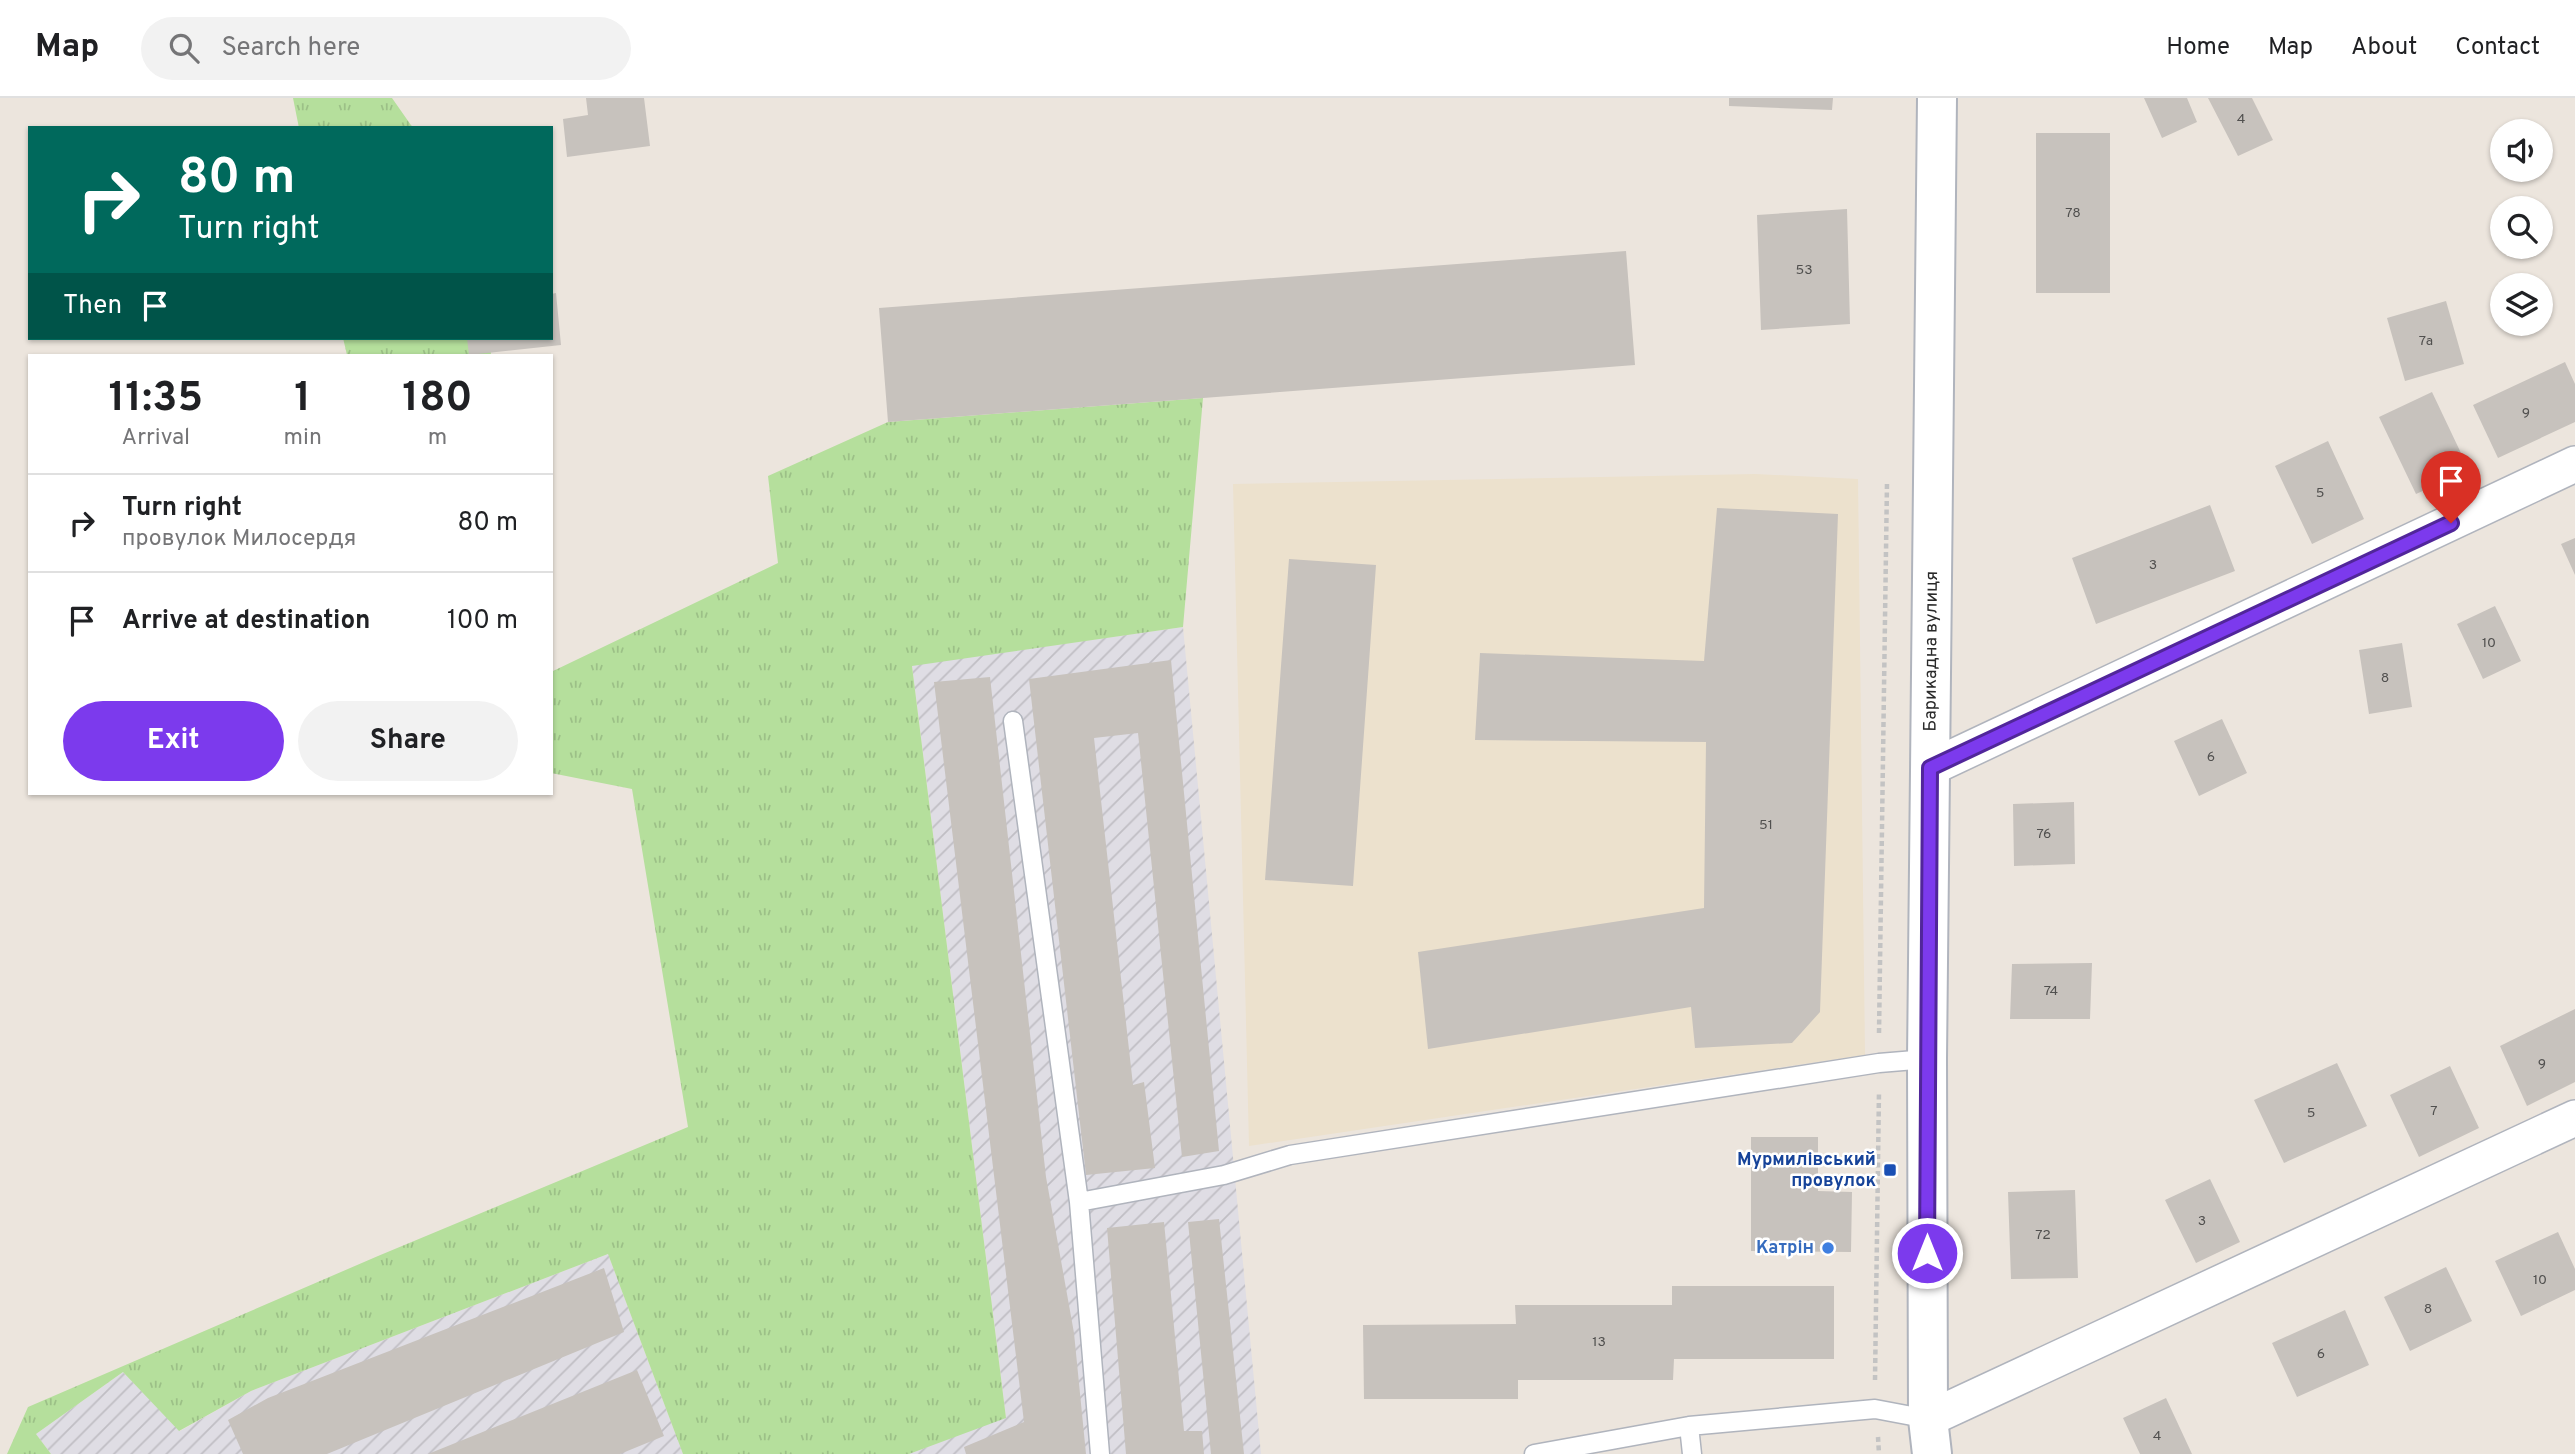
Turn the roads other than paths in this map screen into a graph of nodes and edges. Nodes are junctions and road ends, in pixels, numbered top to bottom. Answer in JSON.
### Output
{"nodes":[{"id":1,"x":1937,"y":98,"type":"edge"},
{"id":2,"x":2575,"y":464,"type":"edge"},
{"id":3,"x":1013,"y":721,"type":"dead end"},
{"id":4,"x":1930,"y":768,"type":"junction"},
{"id":5,"x":1927,"y":1059,"type":"junction"},
{"id":6,"x":2575,"y":1118,"type":"edge"},
{"id":7,"x":1079,"y":1202,"type":"junction"},
{"id":8,"x":1689,"y":1426,"type":"junction"},
{"id":9,"x":1930,"y":1437,"type":"edge"},
{"id":10,"x":1100,"y":1454,"type":"edge"},
{"id":11,"x":1534,"y":1454,"type":"edge"},
{"id":12,"x":1692,"y":1454,"type":"edge"}],
"edges":[{"from":1,"to":4,"type":"street","name":"Барикадна вулиця"},
{"from":2,"to":4,"type":"street"},
{"from":3,"to":7,"type":"lane"},
{"from":4,"to":5,"type":"street","name":"Барикадна вулиця"},
{"from":5,"to":7,"type":"lane"},
{"from":5,"to":9,"type":"street","name":"Барикадна вулиця"},
{"from":6,"to":9,"type":"street"},
{"from":7,"to":10,"type":"lane"},
{"from":8,"to":9,"type":"lane"},
{"from":8,"to":11,"type":"lane"},
{"from":8,"to":12,"type":"lane"}]}
